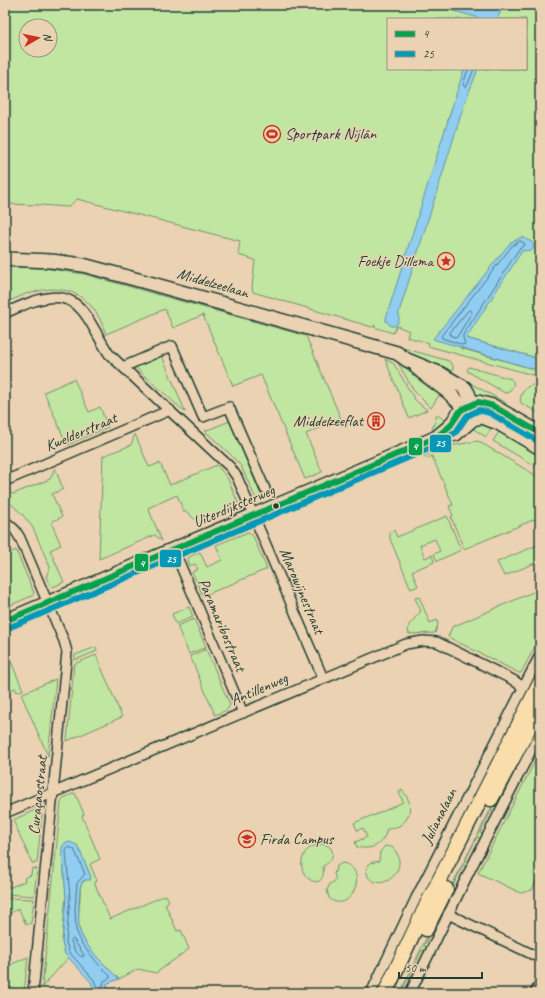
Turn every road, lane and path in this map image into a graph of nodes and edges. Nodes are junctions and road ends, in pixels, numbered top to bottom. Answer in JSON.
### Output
{"nodes":[{"id":1,"x":5,"y":259,"type":"edge"},
{"id":2,"x":5,"y":313,"type":"edge"},
{"id":3,"x":123,"y":367,"type":"junction"},
{"id":4,"x":468,"y":406,"type":"junction"},
{"id":5,"x":170,"y":410,"type":"junction"},
{"id":6,"x":202,"y":417,"type":"junction"},
{"id":7,"x":475,"y":418,"type":"junction"},
{"id":8,"x":190,"y":430,"type":"junction"},
{"id":9,"x":540,"y":433,"type":"edge"},
{"id":10,"x":435,"y":438,"type":"junction"},
{"id":11,"x":540,"y":448,"type":"edge"},
{"id":12,"x":5,"y":481,"type":"edge"},
{"id":13,"x":265,"y":489,"type":"dead end"},
{"id":14,"x":253,"y":515,"type":"junction"},
{"id":15,"x":5,"y":521,"type":"edge"},
{"id":16,"x":174,"y":550,"type":"junction"},
{"id":17,"x":48,"y":603,"type":"junction"},
{"id":18,"x":5,"y":621,"type":"edge"},
{"id":19,"x":540,"y":655,"type":"edge"},
{"id":20,"x":323,"y":678,"type":"junction"},
{"id":21,"x":540,"y":683,"type":"edge"},
{"id":22,"x":523,"y":687,"type":"junction"},
{"id":23,"x":540,"y":707,"type":"edge"},
{"id":24,"x":243,"y":713,"type":"junction"},
{"id":25,"x":533,"y":719,"type":"junction"},
{"id":26,"x":540,"y":733,"type":"edge"},
{"id":27,"x":534,"y":745,"type":"junction"},
{"id":28,"x":53,"y":793,"type":"junction"},
{"id":29,"x":5,"y":813,"type":"edge"},
{"id":30,"x":448,"y":914,"type":"junction"},
{"id":31,"x":540,"y":958,"type":"edge"},
{"id":32,"x":540,"y":983,"type":"edge"},
{"id":33,"x":32,"y":993,"type":"edge"},
{"id":34,"x":371,"y":993,"type":"edge"},
{"id":35,"x":385,"y":993,"type":"edge"},
{"id":36,"x":396,"y":993,"type":"edge"},
{"id":37,"x":410,"y":993,"type":"edge"},
{"id":38,"x":535,"y":993,"type":"edge"}],
"edges":[{"from":1,"to":4,"type":"street","name":"Middelzeelaan"},
{"from":2,"to":3,"type":"street","name":"Marowijnestraat"},
{"from":3,"to":5,"type":"street","name":"Marowijnestraat"},
{"from":3,"to":6,"type":"street"},
{"from":4,"to":7,"type":"street","name":"Middelzeelaan"},
{"from":4,"to":9,"type":"street"},
{"from":4,"to":10,"type":"street"},
{"from":5,"to":8,"type":"street","name":"Marowijnestraat"},
{"from":5,"to":12,"type":"street","name":"Kwelderstraat"},
{"from":6,"to":8,"type":"street"},
{"from":6,"to":13,"type":"street"},
{"from":7,"to":10,"type":"street","name":"Uiterdijksterweg"},
{"from":7,"to":11,"type":"street"},
{"from":8,"to":14,"type":"street","name":"Marowijnestraat"},
{"from":10,"to":14,"type":"street","name":"Uiterdijksterweg"},
{"from":14,"to":16,"type":"street","name":"Uiterdijksterweg"},
{"from":14,"to":20,"type":"street","name":"Marowijnestraat"},
{"from":15,"to":17,"type":"street","name":"Curaçaostraat"},
{"from":16,"to":17,"type":"street","name":"Uiterdijksterweg"},
{"from":16,"to":24,"type":"street","name":"Paramaribostraat"},
{"from":17,"to":18,"type":"street","name":"Uiterdijksterweg"},
{"from":17,"to":28,"type":"street","name":"Curaçaostraat"},
{"from":19,"to":22,"type":"street","name":"Julianalaan"},
{"from":20,"to":22,"type":"street","name":"Antillenweg"},
{"from":20,"to":24,"type":"street","name":"Antillenweg"},
{"from":21,"to":35,"type":"main road","name":"Julianalaan"},
{"from":22,"to":34,"type":"street","name":"Julianalaan"},
{"from":23,"to":25,"type":"main road"},
{"from":24,"to":28,"type":"street","name":"Antillenweg"},
{"from":25,"to":27,"type":"street"},
{"from":25,"to":36,"type":"main road"},
{"from":26,"to":27,"type":"street"},
{"from":27,"to":30,"type":"street"},
{"from":28,"to":29,"type":"street","name":"Antillenweg"},
{"from":28,"to":33,"type":"street","name":"Curaçaostraat"},
{"from":30,"to":31,"type":"street"},
{"from":30,"to":37,"type":"street"},
{"from":32,"to":38,"type":"street"}]}
